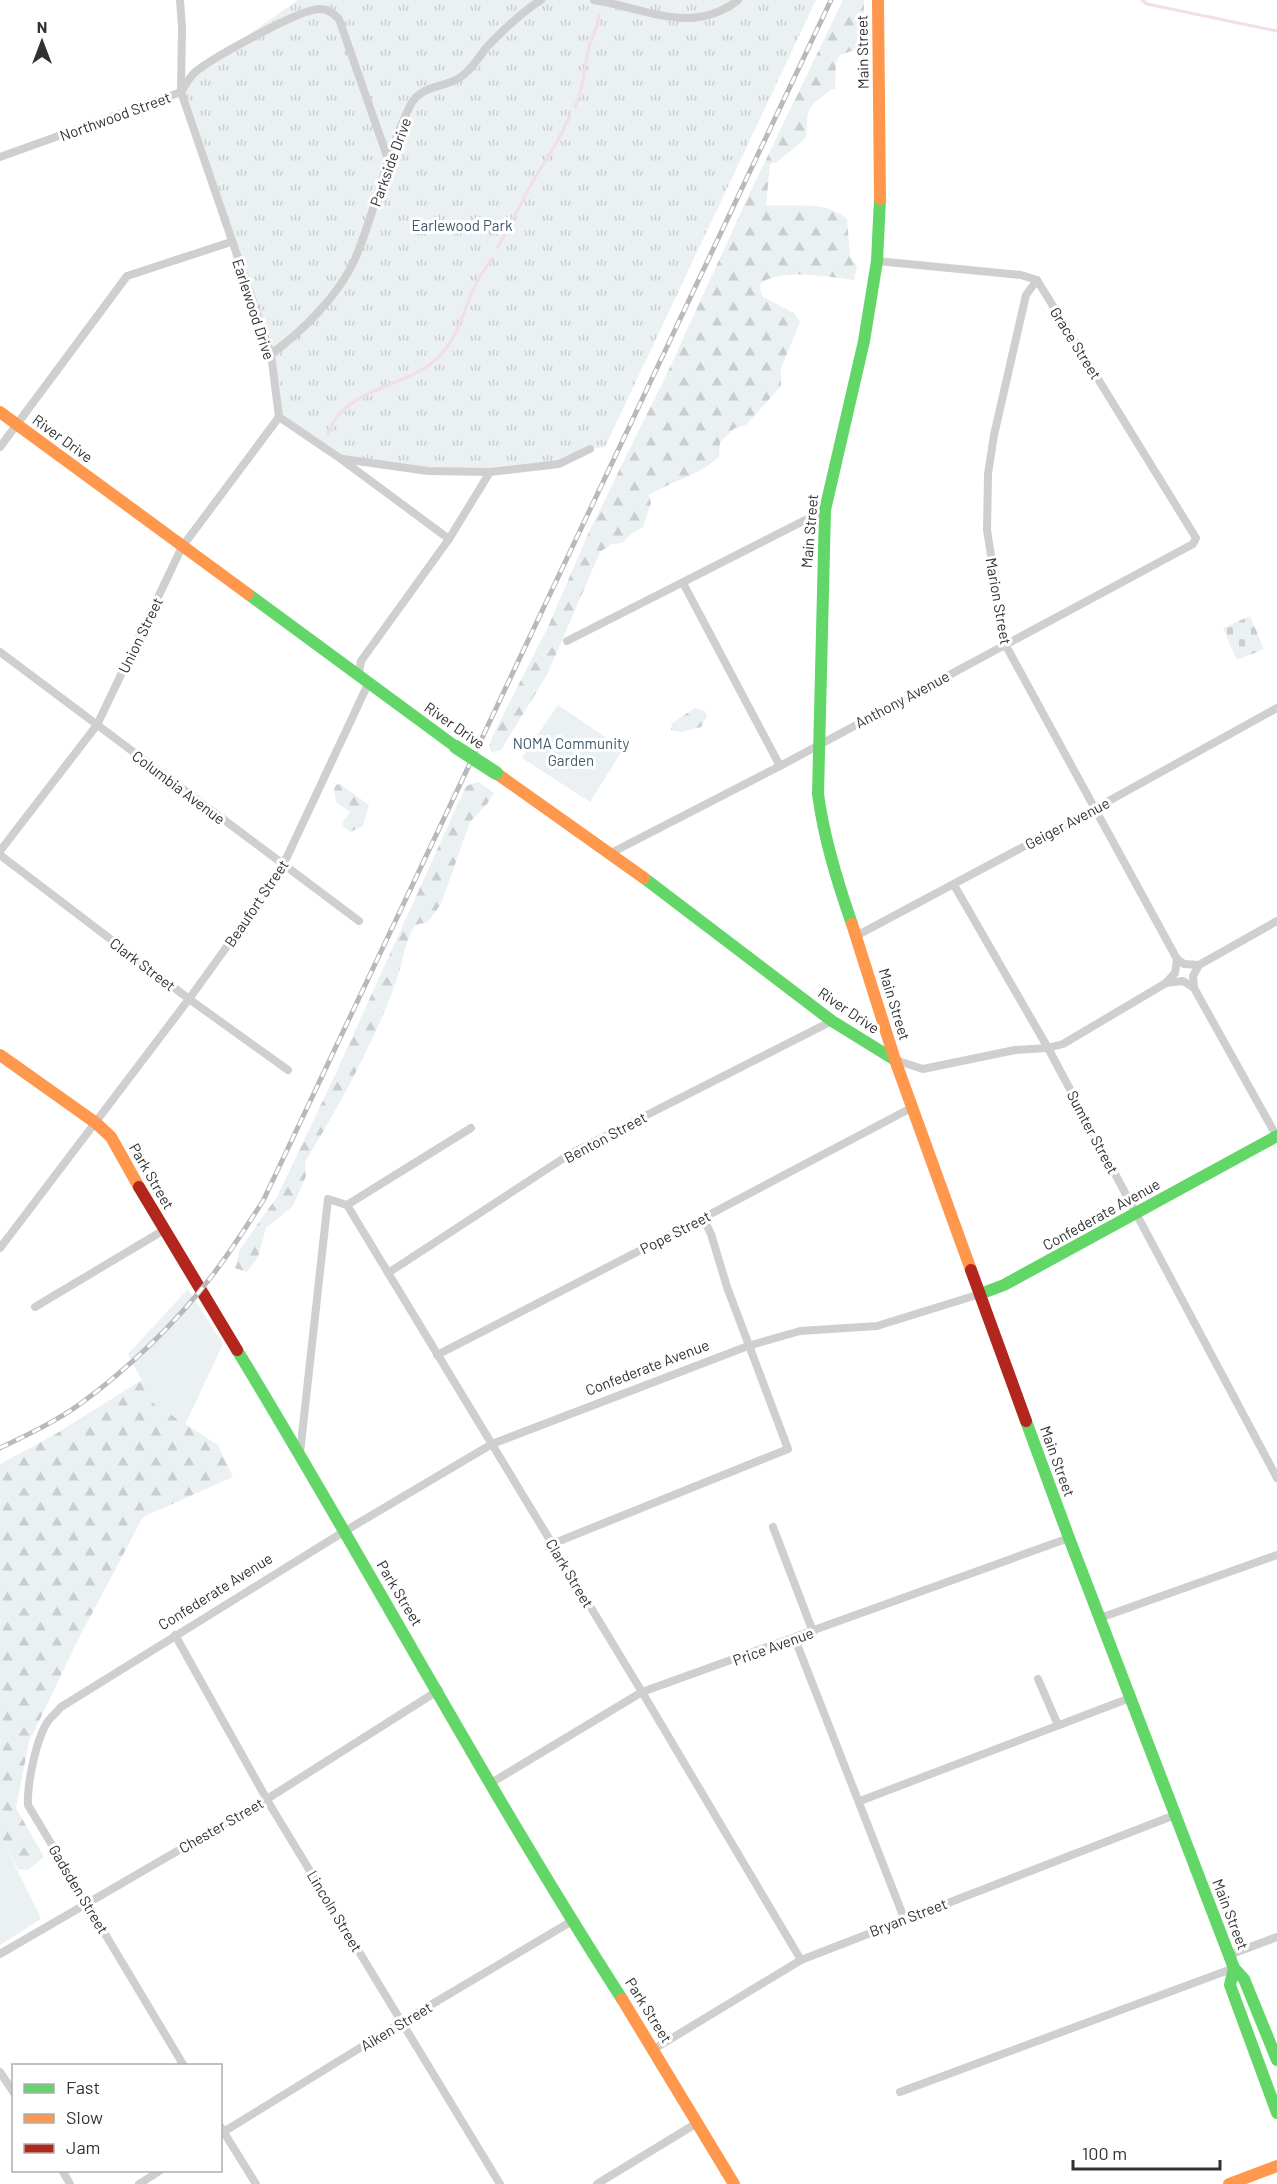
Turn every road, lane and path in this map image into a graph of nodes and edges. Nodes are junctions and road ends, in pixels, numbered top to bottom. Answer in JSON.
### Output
{"nodes":[{"id":1,"x":180,"y":0,"type":"edge"},
{"id":2,"x":541,"y":0,"type":"edge"},
{"id":3,"x":594,"y":0,"type":"edge"},
{"id":4,"x":738,"y":0,"type":"edge"},
{"id":5,"x":878,"y":0,"type":"edge"},
{"id":6,"x":181,"y":92,"type":"junction"},
{"id":7,"x":0,"y":157,"type":"edge"},
{"id":8,"x":389,"y":162,"type":"junction"},
{"id":9,"x":231,"y":242,"type":"junction"},
{"id":10,"x":876,"y":261,"type":"junction"},
{"id":11,"x":1037,"y":280,"type":"junction"},
{"id":12,"x":271,"y":354,"type":"junction"},
{"id":13,"x":0,"y":412,"type":"edge"},
{"id":14,"x":279,"y":417,"type":"junction"},
{"id":15,"x":16,"y":424,"type":"junction"},
{"id":16,"x":0,"y":447,"type":"edge"},
{"id":17,"x":590,"y":449,"type":"dead end"},
{"id":18,"x":341,"y":459,"type":"junction"},
{"id":19,"x":490,"y":472,"type":"junction"},
{"id":20,"x":825,"y":510,"type":"junction"},
{"id":21,"x":449,"y":539,"type":"junction"},
{"id":22,"x":1193,"y":544,"type":"joint"},
{"id":23,"x":182,"y":547,"type":"junction"},
{"id":24,"x":683,"y":583,"type":"junction"},
{"id":25,"x":567,"y":641,"type":"dead end"},
{"id":26,"x":1005,"y":644,"type":"junction"},
{"id":27,"x":0,"y":652,"type":"edge"},
{"id":28,"x":368,"y":684,"type":"junction"},
{"id":29,"x":1277,"y":708,"type":"edge"},
{"id":30,"x":97,"y":725,"type":"junction"},
{"id":31,"x":818,"y":745,"type":"junction"},
{"id":32,"x":780,"y":766,"type":"junction"},
{"id":33,"x":1096,"y":808,"type":"junction"},
{"id":34,"x":0,"y":853,"type":"edge"},
{"id":35,"x":611,"y":853,"type":"junction"},
{"id":36,"x":284,"y":865,"type":"junction"},
{"id":37,"x":954,"y":885,"type":"junction"},
{"id":38,"x":359,"y":921,"type":"dead end"},
{"id":39,"x":1277,"y":921,"type":"edge"},
{"id":40,"x":856,"y":936,"type":"junction"},
{"id":41,"x":1177,"y":959,"type":"junction"},
{"id":42,"x":1199,"y":965,"type":"junction"},
{"id":43,"x":1166,"y":983,"type":"junction"},
{"id":44,"x":1194,"y":988,"type":"junction"},
{"id":45,"x":189,"y":999,"type":"junction"},
{"id":46,"x":832,"y":1021,"type":"junction"},
{"id":47,"x":1048,"y":1048,"type":"junction"},
{"id":48,"x":0,"y":1055,"type":"edge"},
{"id":49,"x":895,"y":1060,"type":"junction"},
{"id":50,"x":288,"y":1070,"type":"dead end"},
{"id":51,"x":913,"y":1107,"type":"junction"},
{"id":52,"x":96,"y":1123,"type":"junction"},
{"id":53,"x":471,"y":1128,"type":"dead end"},
{"id":54,"x":1277,"y":1137,"type":"edge"},
{"id":55,"x":347,"y":1205,"type":"junction"},
{"id":56,"x":1137,"y":1214,"type":"junction"},
{"id":57,"x":703,"y":1218,"type":"junction"},
{"id":58,"x":164,"y":1230,"type":"junction"},
{"id":59,"x":0,"y":1248,"type":"edge"},
{"id":60,"x":388,"y":1274,"type":"junction"},
{"id":61,"x":980,"y":1294,"type":"junction"},
{"id":62,"x":35,"y":1307,"type":"dead end"},
{"id":63,"x":748,"y":1346,"type":"junction"},
{"id":64,"x":437,"y":1355,"type":"junction"},
{"id":65,"x":492,"y":1444,"type":"junction"},
{"id":66,"x":300,"y":1453,"type":"junction"},
{"id":67,"x":1277,"y":1478,"type":"edge"},
{"id":68,"x":773,"y":1527,"type":"dead end"},
{"id":69,"x":345,"y":1531,"type":"junction"},
{"id":70,"x":1069,"y":1538,"type":"junction"},
{"id":71,"x":552,"y":1544,"type":"junction"},
{"id":72,"x":1277,"y":1555,"type":"edge"},
{"id":73,"x":1100,"y":1618,"type":"junction"},
{"id":74,"x":813,"y":1632,"type":"junction"},
{"id":75,"x":175,"y":1635,"type":"junction"},
{"id":76,"x":795,"y":1639,"type":"junction"},
{"id":77,"x":1038,"y":1679,"type":"dead end"},
{"id":78,"x":439,"y":1690,"type":"junction"},
{"id":79,"x":642,"y":1692,"type":"junction"},
{"id":80,"x":1130,"y":1698,"type":"junction"},
{"id":81,"x":61,"y":1707,"type":"joint"},
{"id":82,"x":1058,"y":1725,"type":"junction"},
{"id":83,"x":490,"y":1783,"type":"junction"},
{"id":84,"x":267,"y":1799,"type":"junction"},
{"id":85,"x":860,"y":1801,"type":"junction"},
{"id":86,"x":1175,"y":1815,"type":"junction"},
{"id":87,"x":88,"y":1903,"type":"junction"},
{"id":88,"x":904,"y":1918,"type":"junction"},
{"id":89,"x":572,"y":1921,"type":"junction"},
{"id":90,"x":1277,"y":1937,"type":"edge"},
{"id":91,"x":0,"y":1954,"type":"edge"},
{"id":92,"x":801,"y":1960,"type":"junction"},
{"id":93,"x":1232,"y":1962,"type":"junction"},
{"id":94,"x":402,"y":2022,"type":"junction"},
{"id":95,"x":654,"y":2049,"type":"junction"},
{"id":96,"x":1277,"y":2060,"type":"edge"},
{"id":97,"x":183,"y":2064,"type":"edge"},
{"id":98,"x":0,"y":2072,"type":"edge"},
{"id":99,"x":12,"y":2090,"type":"edge"},
{"id":100,"x":900,"y":2092,"type":"dead end"},
{"id":101,"x":1277,"y":2113,"type":"edge"},
{"id":102,"x":697,"y":2123,"type":"junction"},
{"id":103,"x":222,"y":2131,"type":"edge"},
{"id":104,"x":1277,"y":2166,"type":"edge"},
{"id":105,"x":158,"y":2172,"type":"edge"},
{"id":106,"x":139,"y":2184,"type":"edge"},
{"id":107,"x":256,"y":2184,"type":"edge"},
{"id":108,"x":500,"y":2184,"type":"edge"},
{"id":109,"x":597,"y":2184,"type":"edge"},
{"id":110,"x":734,"y":2184,"type":"edge"},
{"id":111,"x":1229,"y":2184,"type":"edge"}],
"edges":[{"from":1,"to":6,"type":"street","name":"Earlewood Drive"},
{"from":2,"to":8,"type":"street","name":"Parkside Drive"},
{"from":3,"to":4,"type":"street"},
{"from":5,"to":10,"type":"main road","name":"Main Street"},
{"from":6,"to":7,"type":"street","name":"Northwood Street"},
{"from":6,"to":8,"type":"street","name":"Northwood Street"},
{"from":6,"to":9,"type":"street","name":"Earlewood Drive"},
{"from":8,"to":12,"type":"street","name":"Parkside Drive"},
{"from":9,"to":12,"type":"street","name":"Earlewood Drive"},
{"from":9,"to":15,"type":"street"},
{"from":10,"to":11,"type":"street"},
{"from":10,"to":20,"type":"main road","name":"Main Street"},
{"from":11,"to":22,"type":"street","name":"Grace Street"},
{"from":11,"to":26,"type":"street","name":"Marion Street"},
{"from":12,"to":14,"type":"street","name":"Earlewood Drive"},
{"from":13,"to":15,"type":"main road","name":"River Drive"},
{"from":14,"to":18,"type":"street"},
{"from":14,"to":23,"type":"street","name":"Union Street"},
{"from":15,"to":16,"type":"street"},
{"from":15,"to":23,"type":"main road","name":"River Drive"},
{"from":17,"to":19,"type":"street"},
{"from":18,"to":19,"type":"street"},
{"from":18,"to":21,"type":"street"},
{"from":19,"to":21,"type":"street"},
{"from":20,"to":24,"type":"street"},
{"from":20,"to":31,"type":"main road","name":"Main Street"},
{"from":21,"to":28,"type":"street"},
{"from":22,"to":26,"type":"street","name":"Anthony Avenue"},
{"from":23,"to":28,"type":"main road","name":"River Drive"},
{"from":23,"to":30,"type":"street","name":"Union Street"},
{"from":24,"to":25,"type":"street"},
{"from":24,"to":32,"type":"street"},
{"from":26,"to":31,"type":"street","name":"Anthony Avenue"},
{"from":26,"to":33,"type":"street","name":"Marion Street"},
{"from":27,"to":30,"type":"street","name":"Columbia Avenue"},
{"from":28,"to":35,"type":"main road","name":"River Drive","bridge":true},
{"from":28,"to":36,"type":"street","name":"Beaufort Street"},
{"from":29,"to":33,"type":"street","name":"Geiger Avenue"},
{"from":30,"to":34,"type":"street","name":"Union Street"},
{"from":30,"to":36,"type":"street","name":"Columbia Avenue"},
{"from":31,"to":32,"type":"street","name":"Anthony Avenue"},
{"from":31,"to":40,"type":"main road","name":"Main Street"},
{"from":32,"to":35,"type":"street","name":"Anthony Avenue"},
{"from":33,"to":37,"type":"street","name":"Geiger Avenue"},
{"from":33,"to":41,"type":"street","name":"Marion Street"},
{"from":34,"to":45,"type":"street","name":"Clark Street"},
{"from":35,"to":46,"type":"main road","name":"River Drive"},
{"from":36,"to":38,"type":"street","name":"Columbia Avenue"},
{"from":36,"to":45,"type":"street","name":"Beaufort Street"},
{"from":37,"to":40,"type":"street","name":"Geiger Avenue"},
{"from":37,"to":47,"type":"street","name":"Sumter Street"},
{"from":39,"to":42,"type":"street"},
{"from":40,"to":49,"type":"main road","name":"Main Street"},
{"from":41,"to":42,"type":"street"},
{"from":41,"to":43,"type":"street"},
{"from":42,"to":44,"type":"street"},
{"from":43,"to":44,"type":"street"},
{"from":43,"to":47,"type":"street"},
{"from":44,"to":54,"type":"street"},
{"from":45,"to":50,"type":"street","name":"Clark Street"},
{"from":45,"to":52,"type":"street","name":"Beaufort Street"},
{"from":46,"to":49,"type":"main road","name":"River Drive"},
{"from":46,"to":60,"type":"street","name":"Benton Street"},
{"from":47,"to":49,"type":"street"},
{"from":47,"to":56,"type":"street","name":"Sumter Street"},
{"from":48,"to":52,"type":"main road","name":"Park Street"},
{"from":49,"to":51,"type":"main road","name":"Main Street"},
{"from":51,"to":57,"type":"street","name":"Pope Street"},
{"from":51,"to":61,"type":"main road","name":"Main Street"},
{"from":52,"to":58,"type":"main road","name":"Park Street"},
{"from":52,"to":59,"type":"street","name":"Beaufort Street"},
{"from":53,"to":55,"type":"street"},
{"from":54,"to":56,"type":"main road","name":"Confederate Avenue"},
{"from":55,"to":60,"type":"street","name":"Clark Street"},
{"from":55,"to":66,"type":"street"},
{"from":56,"to":61,"type":"main road","name":"Confederate Avenue"},
{"from":56,"to":67,"type":"street","name":"Sumter Street"},
{"from":57,"to":63,"type":"street"},
{"from":57,"to":64,"type":"street","name":"Pope Street"},
{"from":58,"to":62,"type":"street"},
{"from":58,"to":66,"type":"main road","name":"Park Street"},
{"from":60,"to":64,"type":"street","name":"Clark Street"},
{"from":61,"to":63,"type":"street","name":"Confederate Avenue"},
{"from":61,"to":70,"type":"main road","name":"Main Street"},
{"from":63,"to":65,"type":"street","name":"Confederate Avenue"},
{"from":63,"to":71,"type":"street"},
{"from":64,"to":65,"type":"street","name":"Clark Street"},
{"from":65,"to":69,"type":"street","name":"Confederate Avenue"},
{"from":65,"to":71,"type":"street","name":"Clark Street"},
{"from":66,"to":69,"type":"main road","name":"Park Street"},
{"from":68,"to":74,"type":"street"},
{"from":69,"to":75,"type":"street","name":"Confederate Avenue"},
{"from":69,"to":78,"type":"main road","name":"Park Street"},
{"from":70,"to":73,"type":"main road","name":"Main Street"},
{"from":70,"to":74,"type":"street","name":"Price Avenue"},
{"from":71,"to":79,"type":"street","name":"Clark Street"},
{"from":72,"to":73,"type":"street"},
{"from":73,"to":80,"type":"main road","name":"Main Street"},
{"from":74,"to":76,"type":"street","name":"Price Avenue"},
{"from":75,"to":81,"type":"street","name":"Confederate Avenue"},
{"from":75,"to":84,"type":"street","name":"Lincoln Street"},
{"from":76,"to":79,"type":"street","name":"Price Avenue"},
{"from":76,"to":85,"type":"street"},
{"from":77,"to":82,"type":"street"},
{"from":78,"to":83,"type":"main road","name":"Park Street"},
{"from":78,"to":84,"type":"street","name":"Chester Street"},
{"from":79,"to":83,"type":"street","name":"Price Avenue"},
{"from":79,"to":92,"type":"street","name":"Clark Street"},
{"from":80,"to":82,"type":"street"},
{"from":80,"to":86,"type":"main road","name":"Main Street"},
{"from":81,"to":87,"type":"street","name":"Gadsden Street"},
{"from":82,"to":85,"type":"street"},
{"from":83,"to":89,"type":"main road","name":"Park Street"},
{"from":84,"to":87,"type":"street","name":"Chester Street"},
{"from":84,"to":94,"type":"street","name":"Lincoln Street"},
{"from":85,"to":88,"type":"street"},
{"from":86,"to":88,"type":"street","name":"Bryan Street"},
{"from":86,"to":93,"type":"main road","name":"Main Street"},
{"from":87,"to":91,"type":"street","name":"Chester Street"},
{"from":87,"to":97,"type":"street","name":"Gadsden Street"},
{"from":88,"to":92,"type":"street","name":"Bryan Street"},
{"from":89,"to":94,"type":"street","name":"Aiken Street"},
{"from":89,"to":95,"type":"main road","name":"Park Street"},
{"from":90,"to":93,"type":"street"},
{"from":92,"to":95,"type":"street","name":"Bryan Street"},
{"from":93,"to":96,"type":"main road","name":"Main Street"},
{"from":93,"to":100,"type":"street"},
{"from":93,"to":101,"type":"main road","name":"Main Street"},
{"from":94,"to":103,"type":"street","name":"Aiken Street"},
{"from":94,"to":108,"type":"street","name":"Lincoln Street"},
{"from":95,"to":102,"type":"main road","name":"Park Street"},
{"from":98,"to":99,"type":"street"},
{"from":102,"to":109,"type":"street"},
{"from":102,"to":110,"type":"main road","name":"Park Street"},
{"from":103,"to":107,"type":"street"},
{"from":104,"to":111,"type":"main road"},
{"from":105,"to":106,"type":"street"}]}
